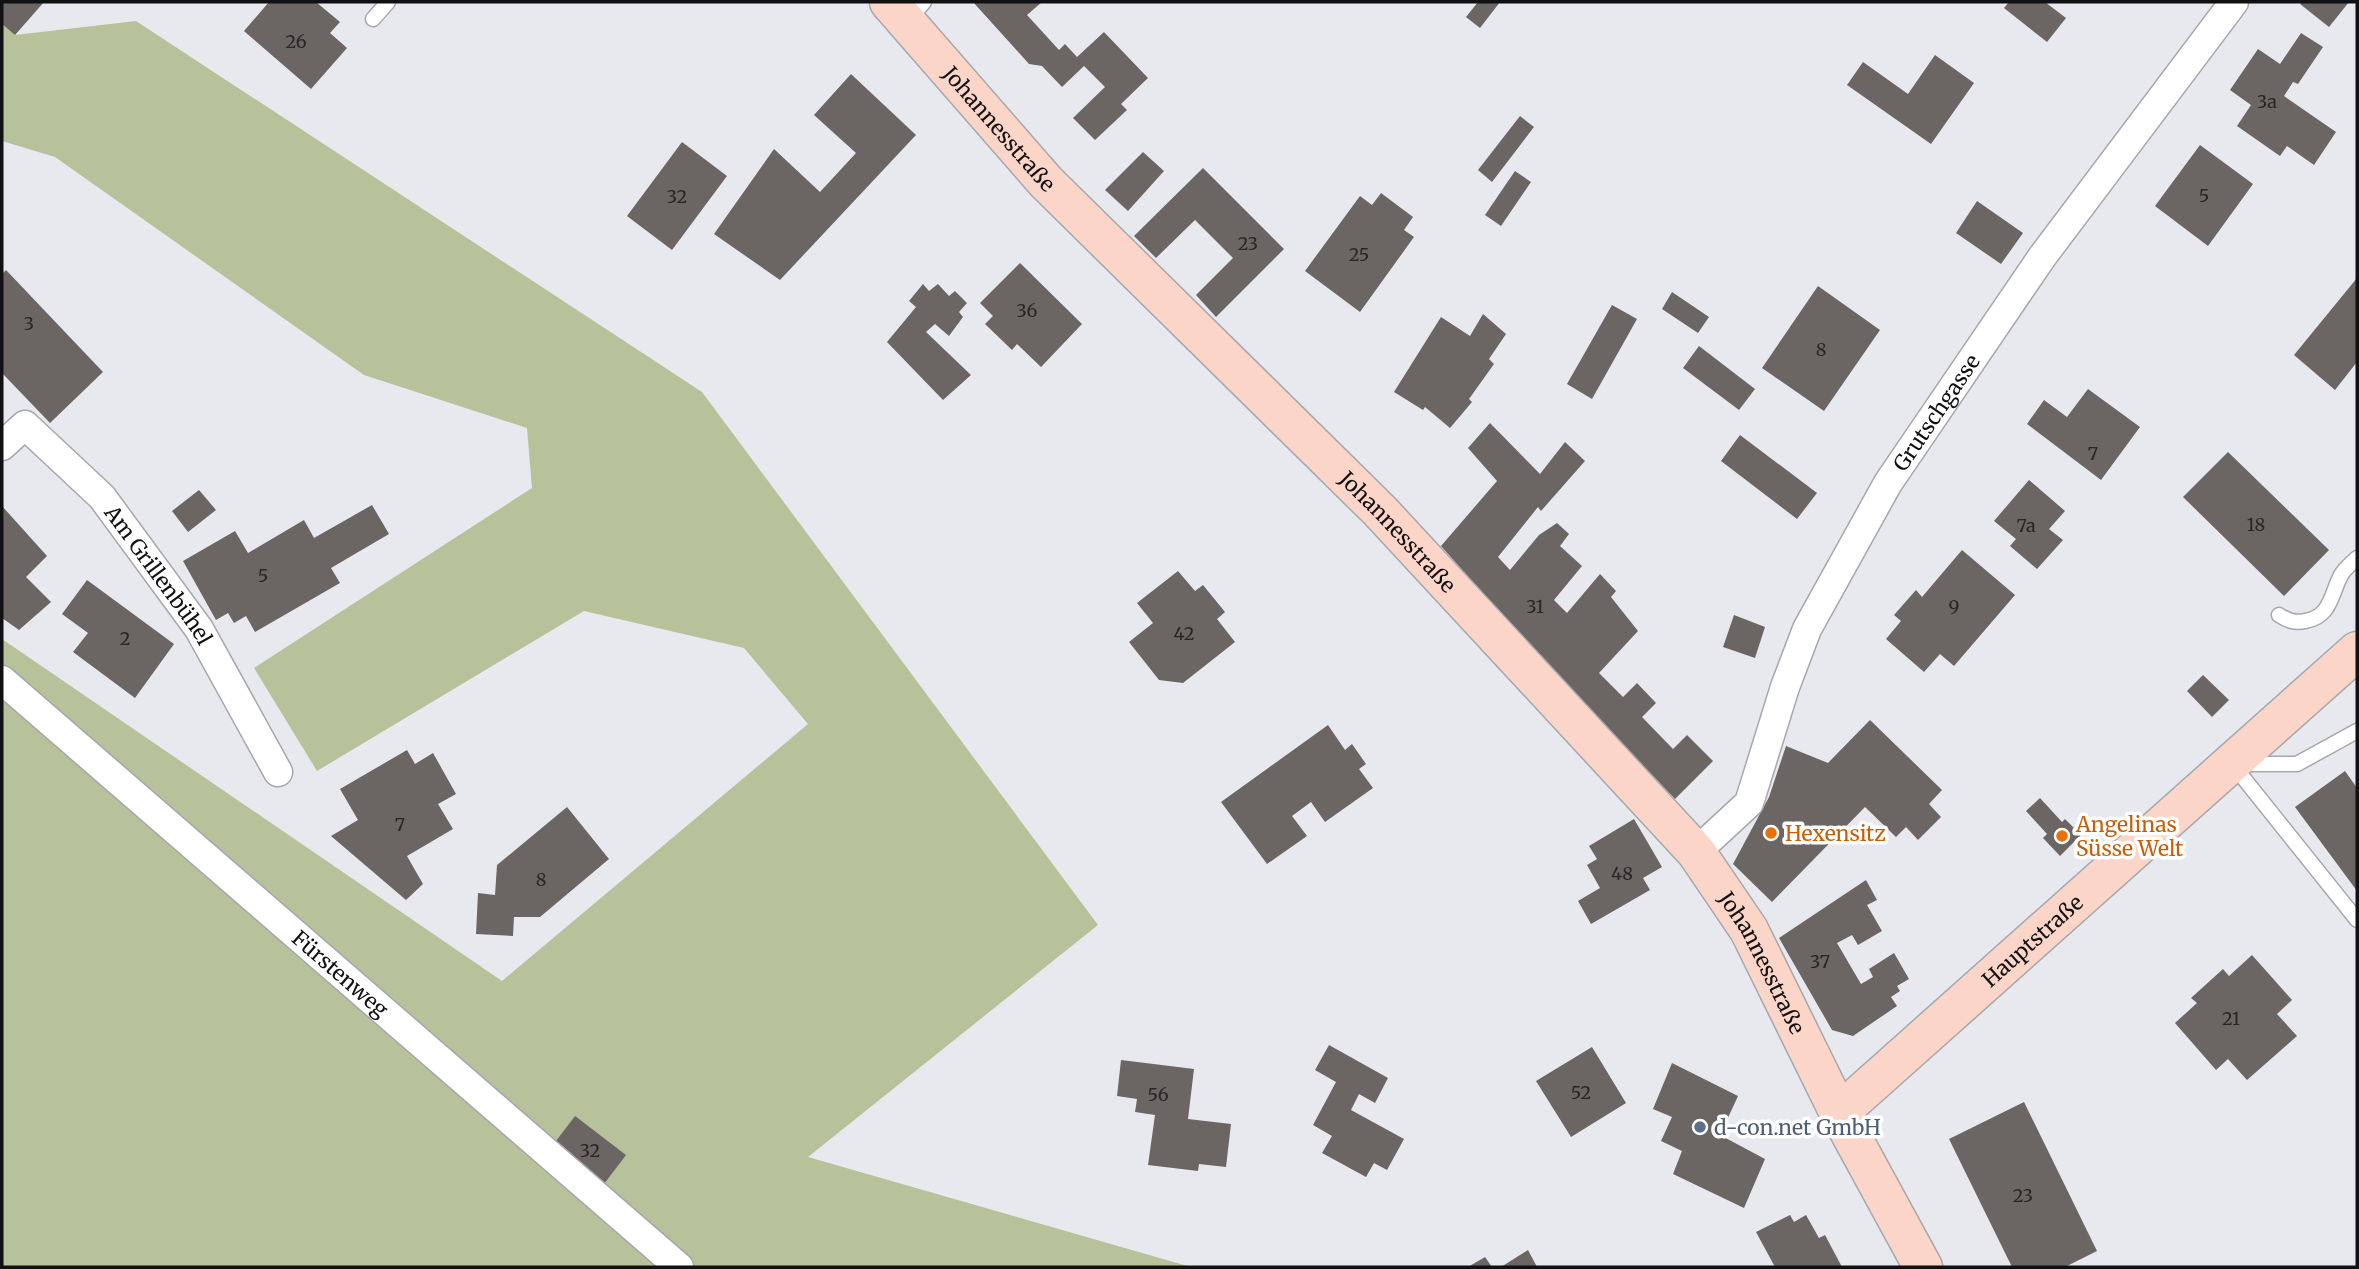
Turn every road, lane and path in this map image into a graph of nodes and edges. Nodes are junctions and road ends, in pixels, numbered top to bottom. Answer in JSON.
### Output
{"nodes":[{"id":1,"x":388,"y":2,"type":"edge"},
{"id":2,"x":2234,"y":2,"type":"edge"},
{"id":3,"x":907,"y":8,"type":"edge"},
{"id":4,"x":373,"y":19,"type":"dead end"},
{"id":5,"x":2,"y":446,"type":"edge"},
{"id":6,"x":2357,"y":558,"type":"edge"},
{"id":7,"x":2279,"y":615,"type":"dead end"},
{"id":8,"x":2357,"y":651,"type":"edge"},
{"id":9,"x":2,"y":680,"type":"edge"},
{"id":10,"x":2357,"y":731,"type":"edge"},
{"id":11,"x":2232,"y":764,"type":"junction"},
{"id":12,"x":278,"y":772,"type":"dead end"},
{"id":13,"x":1696,"y":852,"type":"junction"},
{"id":14,"x":2357,"y":920,"type":"edge"},
{"id":15,"x":1839,"y":1113,"type":"junction"},
{"id":16,"x":680,"y":1267,"type":"edge"},
{"id":17,"x":1923,"y":1267,"type":"edge"}],
"edges":[{"from":1,"to":4,"type":"lane"},
{"from":2,"to":13,"type":"street","name":"Grutschgasse"},
{"from":3,"to":13,"type":"main road","name":"Johannesstraße"},
{"from":5,"to":12,"type":"street","name":"Am Grillenbühel"},
{"from":6,"to":7,"type":"lane"},
{"from":8,"to":11,"type":"main road","name":"Hauptstraße"},
{"from":9,"to":16,"type":"street","name":"Fürstenweg"},
{"from":10,"to":11,"type":"lane"},
{"from":11,"to":14,"type":"lane"},
{"from":11,"to":15,"type":"main road","name":"Hauptstraße"},
{"from":13,"to":15,"type":"main road","name":"Johannesstraße"},
{"from":15,"to":17,"type":"main road"}]}
